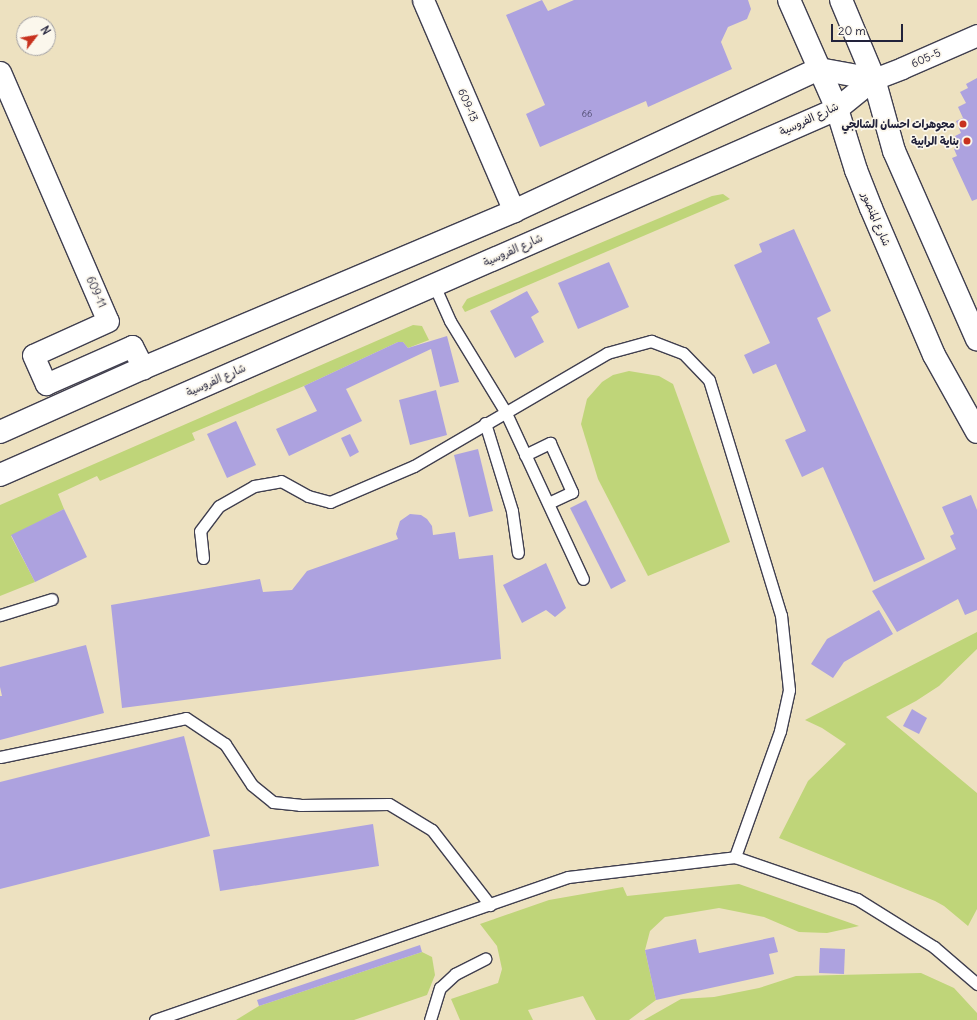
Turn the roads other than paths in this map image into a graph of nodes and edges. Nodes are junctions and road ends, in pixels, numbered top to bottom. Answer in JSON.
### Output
{"nodes":[{"id":1,"x":423,"y":0,"type":"edge"},
{"id":2,"x":789,"y":0,"type":"edge"},
{"id":3,"x":841,"y":0,"type":"edge"},
{"id":4,"x":977,"y":35,"type":"edge"},
{"id":5,"x":819,"y":69,"type":"junction"},
{"id":6,"x":0,"y":72,"type":"edge"},
{"id":7,"x":874,"y":79,"type":"junction"},
{"id":8,"x":836,"y":109,"type":"junction"},
{"id":9,"x":514,"y":211,"type":"junction"},
{"id":10,"x":434,"y":285,"type":"junction"},
{"id":11,"x":977,"y":339,"type":"edge"},
{"id":12,"x":143,"y":368,"type":"junction"},
{"id":13,"x":505,"y":412,"type":"junction"},
{"id":14,"x":485,"y":423,"type":"junction"},
{"id":15,"x":0,"y":432,"type":"edge"},
{"id":16,"x":977,"y":432,"type":"edge"},
{"id":17,"x":525,"y":455,"type":"junction"},
{"id":18,"x":0,"y":475,"type":"edge"},
{"id":19,"x":548,"y":503,"type":"junction"},
{"id":20,"x":518,"y":553,"type":"dead end"},
{"id":21,"x":203,"y":558,"type":"dead end"},
{"id":22,"x":583,"y":579,"type":"dead end"},
{"id":23,"x":52,"y":599,"type":"dead end"},
{"id":24,"x":0,"y":615,"type":"edge"},
{"id":25,"x":0,"y":757,"type":"edge"},
{"id":26,"x":735,"y":856,"type":"junction"},
{"id":27,"x":490,"y":905,"type":"junction"},
{"id":28,"x":485,"y":959,"type":"dead end"},
{"id":29,"x":977,"y":984,"type":"edge"},
{"id":30,"x":155,"y":1020,"type":"edge"},
{"id":31,"x":430,"y":1020,"type":"edge"}],
"edges":[{"from":1,"to":9,"type":"street","name":"609-13"},
{"from":2,"to":5,"type":"street","name":"شارع المنصور"},
{"from":3,"to":7,"type":"street"},
{"from":4,"to":7,"type":"street","name":"605-5"},
{"from":5,"to":7,"type":"street"},
{"from":5,"to":8,"type":"street","name":"شارع المنصور"},
{"from":5,"to":9,"type":"street"},
{"from":6,"to":12,"type":"street","name":"609-11"},
{"from":7,"to":8,"type":"street","name":"شارع الفروسية"},
{"from":7,"to":11,"type":"street"},
{"from":8,"to":10,"type":"street","name":"شارع الفروسية"},
{"from":8,"to":16,"type":"street","name":"شارع المنصور"},
{"from":9,"to":12,"type":"street"},
{"from":10,"to":13,"type":"lane"},
{"from":10,"to":18,"type":"street","name":"شارع الفروسية"},
{"from":12,"to":15,"type":"street"},
{"from":13,"to":14,"type":"lane"},
{"from":13,"to":17,"type":"lane"},
{"from":13,"to":26,"type":"lane"},
{"from":14,"to":20,"type":"lane"},
{"from":14,"to":21,"type":"lane"},
{"from":17,"to":19,"type":"lane"},
{"from":17,"to":19,"type":"lane"},
{"from":19,"to":22,"type":"lane"},
{"from":23,"to":24,"type":"lane"},
{"from":25,"to":27,"type":"lane"},
{"from":26,"to":27,"type":"lane"},
{"from":26,"to":29,"type":"lane"},
{"from":27,"to":30,"type":"lane"},
{"from":28,"to":31,"type":"lane"}]}
